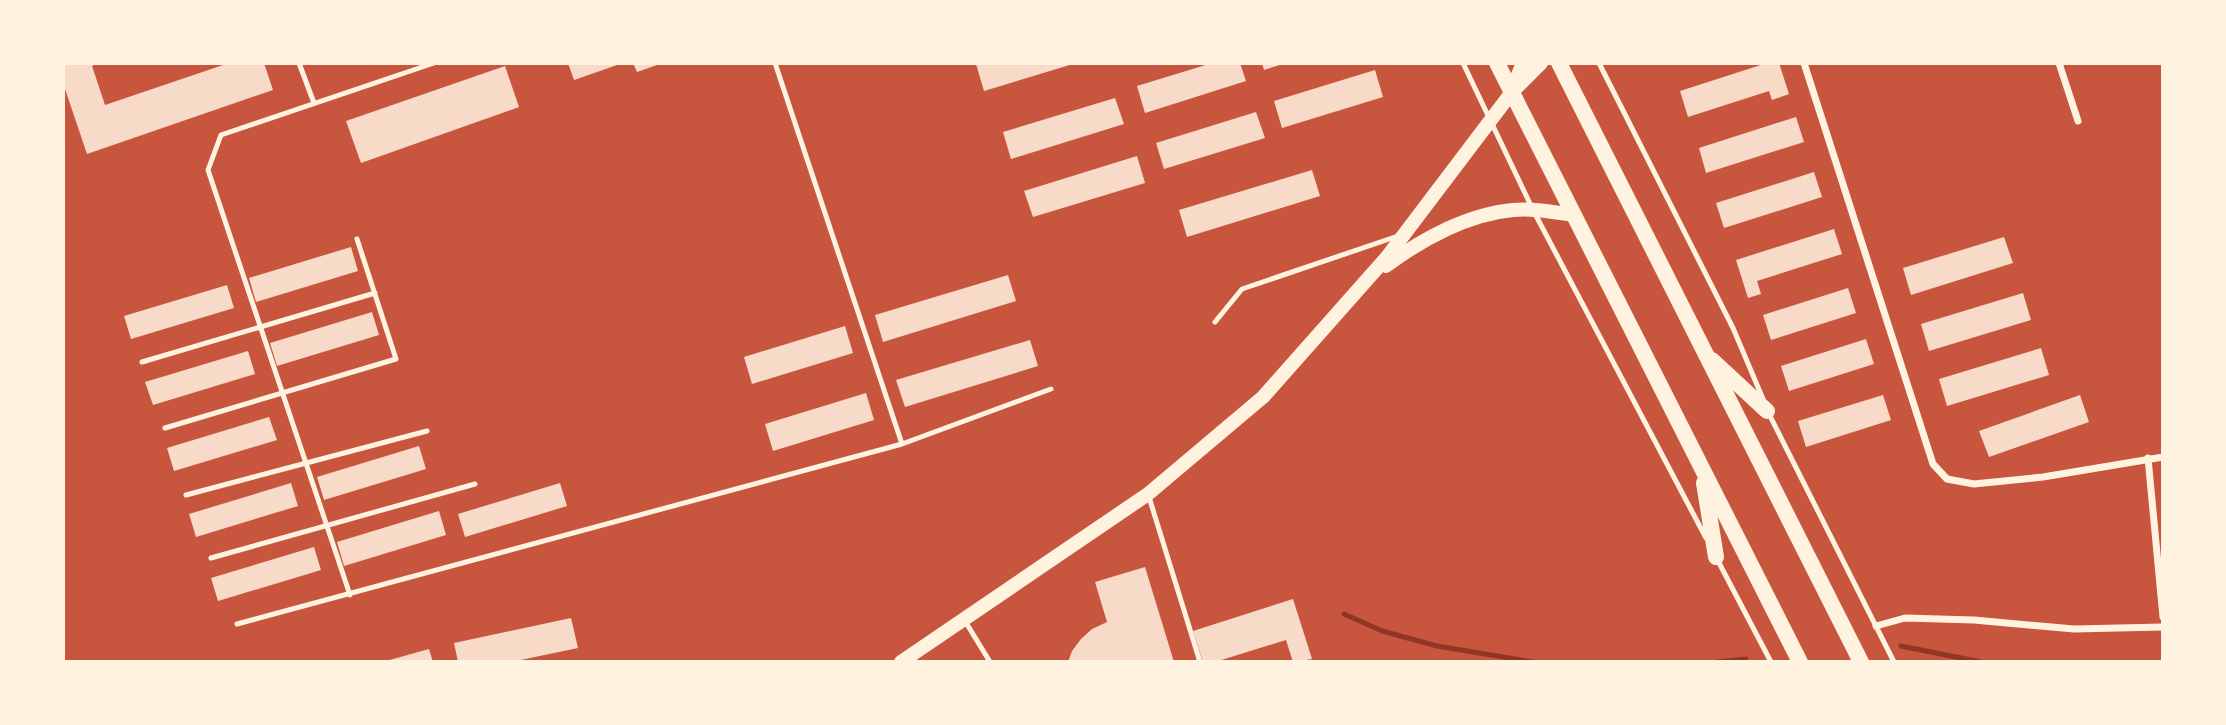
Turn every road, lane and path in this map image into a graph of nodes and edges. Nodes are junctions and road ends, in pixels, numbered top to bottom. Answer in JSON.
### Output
{"nodes":[{"id":1,"x":299,"y":63,"type":"edge"},
{"id":2,"x":434,"y":63,"type":"edge"},
{"id":3,"x":775,"y":63,"type":"edge"},
{"id":4,"x":1464,"y":63,"type":"edge"},
{"id":5,"x":1497,"y":63,"type":"edge"},
{"id":6,"x":1523,"y":63,"type":"edge"},
{"id":7,"x":1541,"y":63,"type":"edge"},
{"id":8,"x":1559,"y":63,"type":"edge"},
{"id":9,"x":1599,"y":63,"type":"edge"},
{"id":10,"x":1804,"y":63,"type":"edge"},
{"id":11,"x":2059,"y":63,"type":"edge"},
{"id":12,"x":1511,"y":92,"type":"junction"},
{"id":13,"x":314,"y":103,"type":"junction"},
{"id":14,"x":1492,"y":120,"type":"junction"},
{"id":15,"x":2078,"y":121,"type":"dead end"},
{"id":16,"x":1533,"y":209,"type":"junction"},
{"id":17,"x":1573,"y":215,"type":"junction"},
{"id":18,"x":1405,"y":234,"type":"junction"},
{"id":19,"x":357,"y":239,"type":"dead end"},
{"id":20,"x":1368,"y":279,"type":"junction"},
{"id":21,"x":375,"y":293,"type":"junction"},
{"id":22,"x":1215,"y":321,"type":"dead end"},
{"id":23,"x":261,"y":327,"type":"junction"},
{"id":24,"x":1704,"y":352,"type":"junction"},
{"id":25,"x":142,"y":362,"type":"dead end"},
{"id":26,"x":1051,"y":389,"type":"dead end"},
{"id":27,"x":282,"y":393,"type":"junction"},
{"id":28,"x":1767,"y":411,"type":"junction"},
{"id":29,"x":165,"y":428,"type":"dead end"},
{"id":30,"x":427,"y":431,"type":"dead end"},
{"id":31,"x":902,"y":444,"type":"junction"},
{"id":32,"x":2163,"y":457,"type":"edge"},
{"id":33,"x":2148,"y":458,"type":"junction"},
{"id":34,"x":306,"y":464,"type":"junction"},
{"id":35,"x":1701,"y":467,"type":"junction"},
{"id":36,"x":475,"y":484,"type":"dead end"},
{"id":37,"x":1148,"y":494,"type":"junction"},
{"id":38,"x":186,"y":495,"type":"dead end"},
{"id":39,"x":327,"y":526,"type":"junction"},
{"id":40,"x":1716,"y":557,"type":"junction"},
{"id":41,"x":211,"y":558,"type":"dead end"},
{"id":42,"x":350,"y":595,"type":"junction"},
{"id":43,"x":2163,"y":617,"type":"edge"},
{"id":44,"x":965,"y":621,"type":"junction"},
{"id":45,"x":237,"y":624,"type":"dead end"},
{"id":46,"x":1876,"y":626,"type":"junction"},
{"id":47,"x":2163,"y":627,"type":"edge"},
{"id":48,"x":901,"y":662,"type":"edge"},
{"id":49,"x":990,"y":662,"type":"edge"},
{"id":50,"x":1200,"y":662,"type":"edge"},
{"id":51,"x":1771,"y":662,"type":"edge"},
{"id":52,"x":1800,"y":662,"type":"edge"},
{"id":53,"x":1861,"y":662,"type":"edge"},
{"id":54,"x":1894,"y":662,"type":"edge"}],
"edges":[{"from":1,"to":13,"type":"lane"},
{"from":2,"to":13,"type":"lane"},
{"from":3,"to":31,"type":"lane"},
{"from":4,"to":14,"type":"lane"},
{"from":5,"to":12,"type":"main road"},
{"from":6,"to":12,"type":"main road"},
{"from":7,"to":12,"type":"main road"},
{"from":8,"to":24,"type":"main road"},
{"from":9,"to":28,"type":"lane"},
{"from":10,"to":33,"type":"street"},
{"from":11,"to":15,"type":"street"},
{"from":12,"to":14,"type":"main road"},
{"from":12,"to":17,"type":"main road"},
{"from":13,"to":23,"type":"lane"},
{"from":14,"to":16,"type":"lane"},
{"from":14,"to":18,"type":"main road"},
{"from":16,"to":17,"type":"main road"},
{"from":16,"to":20,"type":"main road"},
{"from":16,"to":40,"type":"lane"},
{"from":17,"to":35,"type":"main road"},
{"from":18,"to":20,"type":"main road"},
{"from":18,"to":22,"type":"lane"},
{"from":19,"to":21,"type":"lane"},
{"from":20,"to":37,"type":"main road"},
{"from":21,"to":23,"type":"lane"},
{"from":21,"to":27,"type":"lane"},
{"from":23,"to":25,"type":"lane"},
{"from":23,"to":27,"type":"lane"},
{"from":24,"to":28,"type":"main road"},
{"from":24,"to":53,"type":"main road"},
{"from":26,"to":31,"type":"lane"},
{"from":27,"to":29,"type":"lane"},
{"from":27,"to":34,"type":"lane"},
{"from":28,"to":46,"type":"lane"},
{"from":30,"to":34,"type":"lane"},
{"from":31,"to":42,"type":"lane"},
{"from":32,"to":33,"type":"street"},
{"from":33,"to":43,"type":"street"},
{"from":34,"to":38,"type":"lane"},
{"from":34,"to":39,"type":"lane"},
{"from":35,"to":40,"type":"main road"},
{"from":35,"to":52,"type":"main road"},
{"from":36,"to":39,"type":"lane"},
{"from":37,"to":44,"type":"main road"},
{"from":37,"to":50,"type":"lane"},
{"from":39,"to":41,"type":"lane"},
{"from":39,"to":42,"type":"lane"},
{"from":40,"to":51,"type":"lane"},
{"from":42,"to":45,"type":"lane"},
{"from":44,"to":48,"type":"main road"},
{"from":44,"to":49,"type":"lane"},
{"from":46,"to":47,"type":"street"},
{"from":46,"to":54,"type":"lane"}]}
